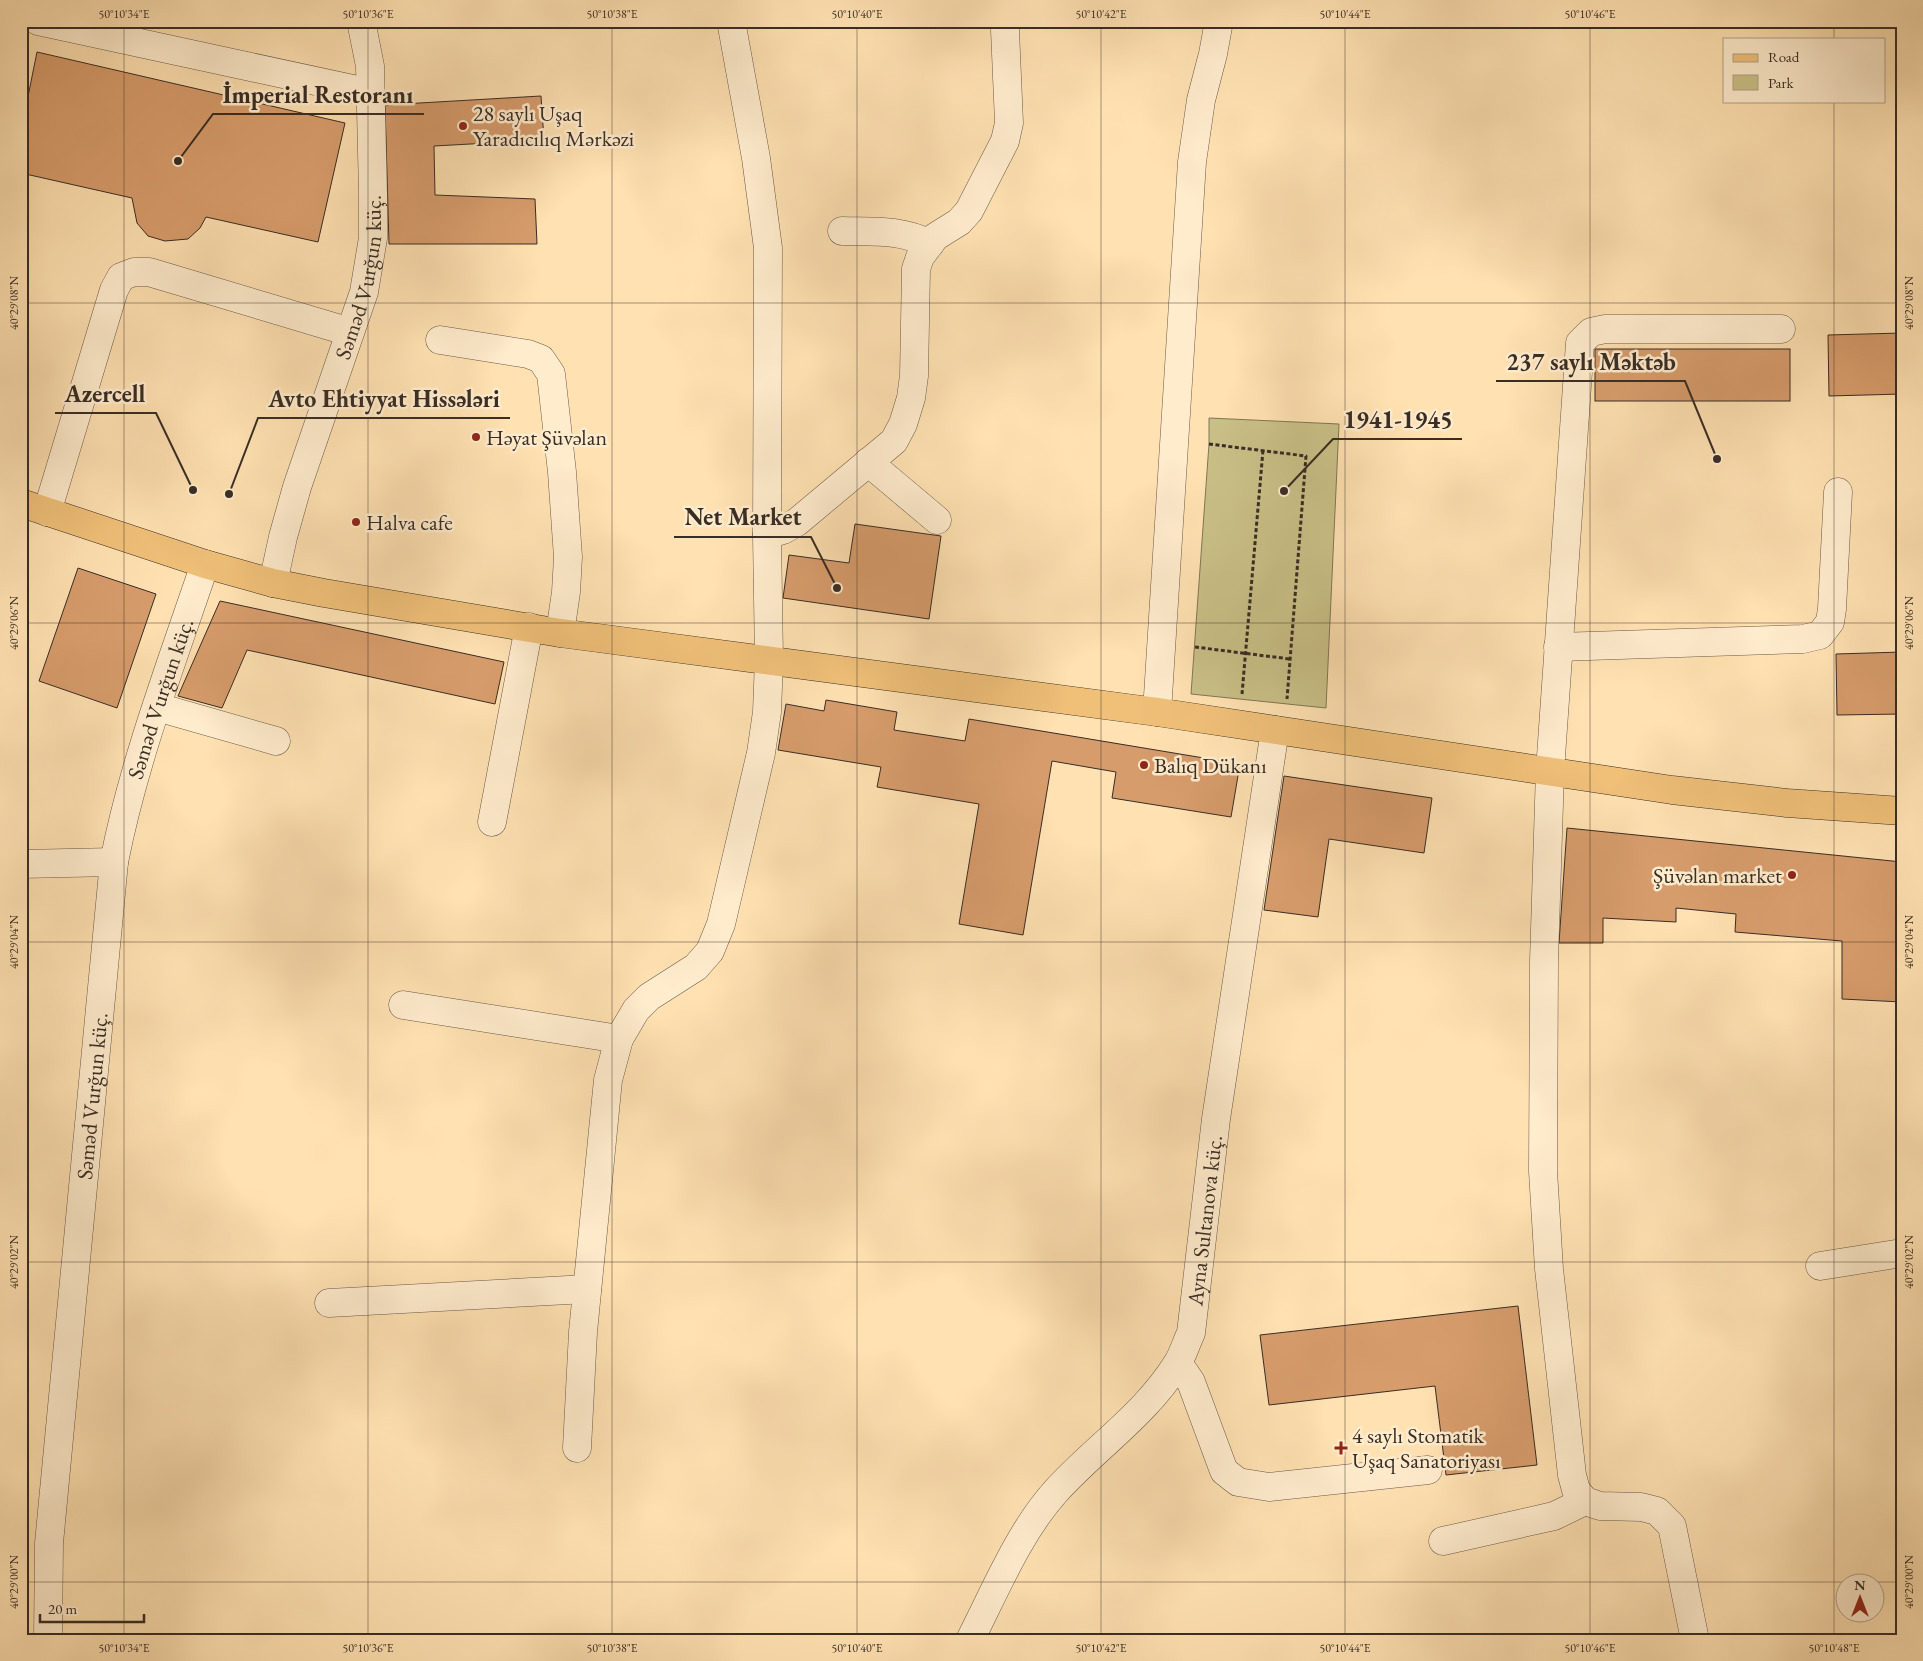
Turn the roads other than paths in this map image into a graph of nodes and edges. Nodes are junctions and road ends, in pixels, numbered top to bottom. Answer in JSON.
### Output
{"nodes":[{"id":1,"x":38,"y":21,"type":"edge"},
{"id":2,"x":361,"y":21,"type":"edge"},
{"id":3,"x":731,"y":21,"type":"edge"},
{"id":4,"x":1219,"y":21,"type":"edge"},
{"id":5,"x":1005,"y":30,"type":"dead end"},
{"id":6,"x":371,"y":93,"type":"junction"},
{"id":7,"x":842,"y":231,"type":"dead end"},
{"id":8,"x":930,"y":244,"type":"junction"},
{"id":9,"x":1782,"y":330,"type":"dead end"},
{"id":10,"x":350,"y":332,"type":"junction"},
{"id":11,"x":440,"y":340,"type":"dead end"},
{"id":12,"x":868,"y":462,"type":"junction"},
{"id":13,"x":1838,"y":492,"type":"dead end"},
{"id":14,"x":21,"y":503,"type":"edge"},
{"id":15,"x":47,"y":512,"type":"junction"},
{"id":16,"x":937,"y":520,"type":"dead end"},
{"id":17,"x":767,"y":535,"type":"junction"},
{"id":18,"x":205,"y":564,"type":"junction"},
{"id":19,"x":273,"y":583,"type":"junction"},
{"id":20,"x":529,"y":627,"type":"junction"},
{"id":21,"x":560,"y":633,"type":"junction"},
{"id":22,"x":1558,"y":647,"type":"junction"},
{"id":23,"x":769,"y":660,"type":"junction"},
{"id":24,"x":157,"y":707,"type":"junction"},
{"id":25,"x":1157,"y":712,"type":"junction"},
{"id":26,"x":1275,"y":730,"type":"junction"},
{"id":27,"x":276,"y":741,"type":"dead end"},
{"id":28,"x":1550,"y":771,"type":"junction"},
{"id":29,"x":1902,"y":811,"type":"edge"},
{"id":30,"x":492,"y":822,"type":"dead end"},
{"id":31,"x":114,"y":862,"type":"junction"},
{"id":32,"x":21,"y":864,"type":"edge"},
{"id":33,"x":403,"y":1006,"type":"dead end"},
{"id":34,"x":619,"y":1040,"type":"junction"},
{"id":35,"x":1902,"y":1253,"type":"edge"},
{"id":36,"x":1820,"y":1266,"type":"dead end"},
{"id":37,"x":587,"y":1289,"type":"junction"},
{"id":38,"x":329,"y":1303,"type":"dead end"},
{"id":39,"x":1178,"y":1363,"type":"junction"},
{"id":40,"x":577,"y":1448,"type":"dead end"},
{"id":41,"x":1428,"y":1470,"type":"dead end"},
{"id":42,"x":1584,"y":1501,"type":"junction"},
{"id":43,"x":1443,"y":1541,"type":"dead end"},
{"id":44,"x":48,"y":1640,"type":"edge"},
{"id":45,"x":970,"y":1640,"type":"edge"},
{"id":46,"x":1695,"y":1640,"type":"edge"}],
"edges":[{"from":1,"to":6,"type":"street"},
{"from":2,"to":6,"type":"street","name":"Səməd Vurğun küç."},
{"from":3,"to":17,"type":"street"},
{"from":4,"to":25,"type":"street"},
{"from":5,"to":8,"type":"street"},
{"from":6,"to":10,"type":"street","name":"Səməd Vurğun küç."},
{"from":7,"to":8,"type":"street"},
{"from":8,"to":12,"type":"street"},
{"from":9,"to":22,"type":"street"},
{"from":10,"to":15,"type":"street"},
{"from":10,"to":19,"type":"street","name":"Səməd Vurğun küç."},
{"from":11,"to":21,"type":"street"},
{"from":12,"to":16,"type":"street"},
{"from":12,"to":17,"type":"street"},
{"from":13,"to":22,"type":"street"},
{"from":14,"to":15,"type":"main road"},
{"from":15,"to":18,"type":"main road"},
{"from":17,"to":23,"type":"street"},
{"from":18,"to":19,"type":"main road"},
{"from":18,"to":24,"type":"street","name":"Səməd Vurğun küç."},
{"from":19,"to":20,"type":"main road"},
{"from":20,"to":21,"type":"main road"},
{"from":20,"to":30,"type":"street"},
{"from":21,"to":23,"type":"main road"},
{"from":22,"to":28,"type":"street"},
{"from":23,"to":25,"type":"main road"},
{"from":23,"to":34,"type":"street"},
{"from":24,"to":27,"type":"street"},
{"from":24,"to":31,"type":"street","name":"Səməd Vurğun küç."},
{"from":25,"to":26,"type":"main road"},
{"from":26,"to":28,"type":"main road"},
{"from":26,"to":39,"type":"street","name":"Ayna Sultanova küç."},
{"from":28,"to":29,"type":"main road"},
{"from":28,"to":42,"type":"street"},
{"from":31,"to":32,"type":"street"},
{"from":31,"to":44,"type":"street","name":"Səməd Vurğun küç."},
{"from":33,"to":34,"type":"street"},
{"from":34,"to":37,"type":"street"},
{"from":35,"to":36,"type":"street"},
{"from":37,"to":38,"type":"street"},
{"from":37,"to":40,"type":"street"},
{"from":39,"to":41,"type":"street"},
{"from":39,"to":45,"type":"street","name":"Ayna Sultanova küç."},
{"from":42,"to":43,"type":"street"},
{"from":42,"to":46,"type":"street"}]}
